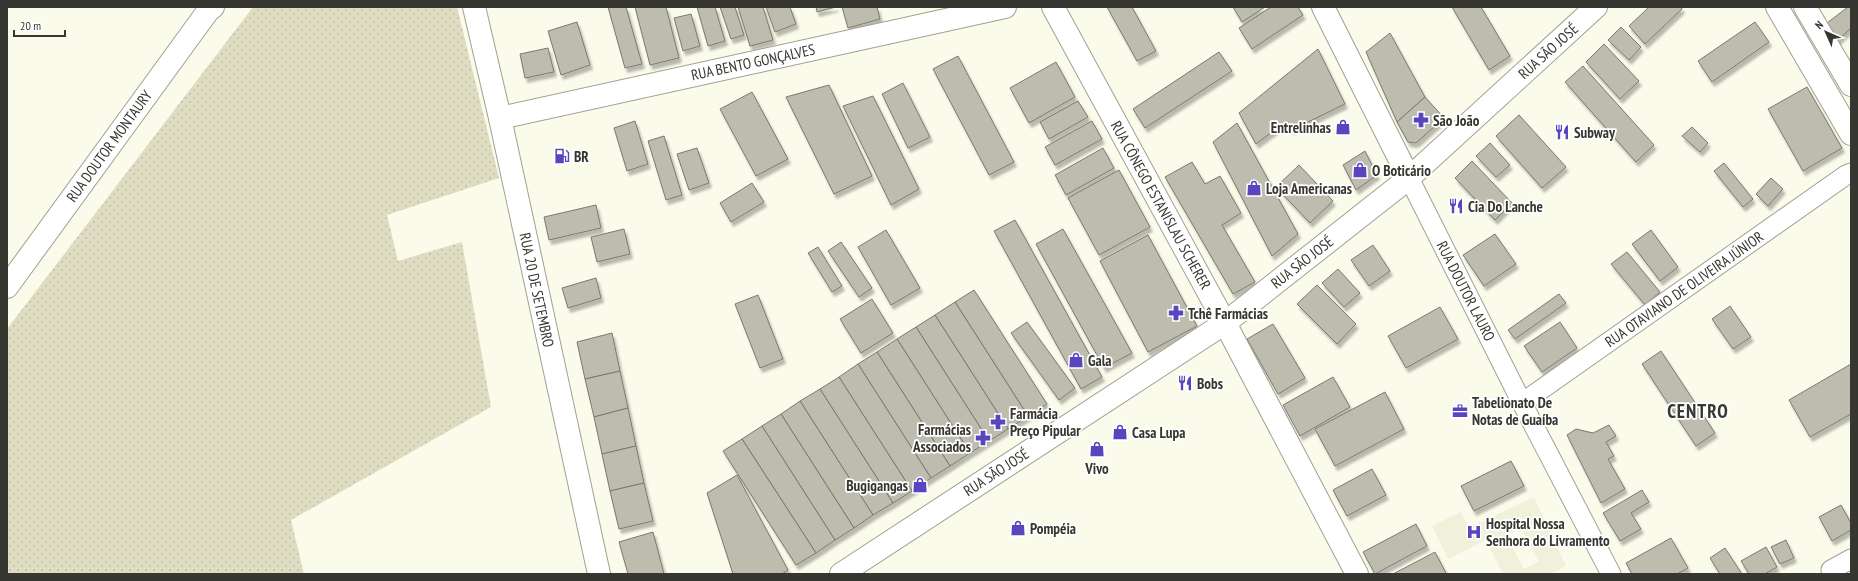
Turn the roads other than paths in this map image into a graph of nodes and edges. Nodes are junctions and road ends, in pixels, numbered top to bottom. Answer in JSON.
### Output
{"nodes":[{"id":1,"x":213,"y":7,"type":"edge"},
{"id":2,"x":474,"y":7,"type":"edge"},
{"id":3,"x":1005,"y":7,"type":"edge"},
{"id":4,"x":1053,"y":7,"type":"edge"},
{"id":5,"x":1323,"y":7,"type":"edge"},
{"id":6,"x":1596,"y":7,"type":"edge"},
{"id":7,"x":1777,"y":7,"type":"edge"},
{"id":8,"x":1810,"y":15,"type":"edge"},
{"id":9,"x":1794,"y":37,"type":"junction"},
{"id":10,"x":1851,"y":85,"type":"edge"},
{"id":11,"x":500,"y":118,"type":"junction"},
{"id":12,"x":1851,"y":134,"type":"edge"},
{"id":13,"x":1849,"y":172,"type":"edge"},
{"id":14,"x":1409,"y":178,"type":"junction"},
{"id":15,"x":7,"y":287,"type":"edge"},
{"id":16,"x":1225,"y":323,"type":"junction"},
{"id":17,"x":1522,"y":403,"type":"junction"},
{"id":18,"x":1851,"y":559,"type":"edge"},
{"id":19,"x":1832,"y":572,"type":"edge"},
{"id":20,"x":599,"y":574,"type":"edge"},
{"id":21,"x":841,"y":574,"type":"edge"},
{"id":22,"x":1357,"y":574,"type":"edge"},
{"id":23,"x":1611,"y":574,"type":"edge"}],
"edges":[{"from":1,"to":15,"type":"street","name":"RUA DOUTOR MONTAURY"},
{"from":2,"to":11,"type":"street","name":"RUA 20 DE SETEMBRO"},
{"from":3,"to":11,"type":"street","name":"RUA BENTO GONÇALVES"},
{"from":4,"to":16,"type":"street","name":"RUA CÔNEGO ESTANISLAU SCHERER"},
{"from":5,"to":14,"type":"street","name":"RUA DOUTOR LAURO"},
{"from":6,"to":14,"type":"street","name":"RUA SÃO JOSÉ"},
{"from":7,"to":9,"type":"street"},
{"from":8,"to":9,"type":"street"},
{"from":8,"to":10,"type":"street"},
{"from":9,"to":12,"type":"street"},
{"from":11,"to":20,"type":"street","name":"RUA 20 DE SETEMBRO"},
{"from":13,"to":17,"type":"street","name":"RUA OTAVIANO DE OLIVEIRA JÚNIOR"},
{"from":14,"to":16,"type":"street","name":"RUA SÃO JOSÉ"},
{"from":14,"to":17,"type":"street","name":"RUA DOUTOR LAURO"},
{"from":16,"to":21,"type":"street","name":"RUA SÃO JOSÉ"},
{"from":16,"to":22,"type":"street","name":"RUA CÔNEGO ESTANISLAU SCHERER"},
{"from":17,"to":23,"type":"street","name":"RUA DOUTOR LAURO"},
{"from":18,"to":19,"type":"street"}]}
